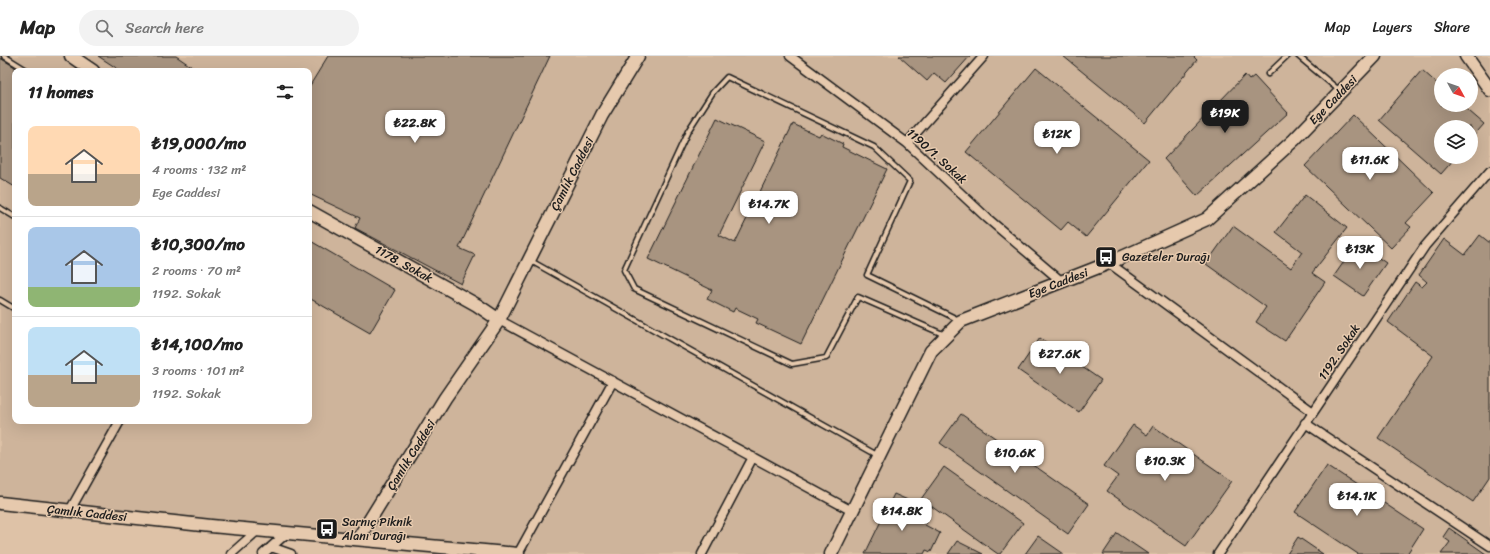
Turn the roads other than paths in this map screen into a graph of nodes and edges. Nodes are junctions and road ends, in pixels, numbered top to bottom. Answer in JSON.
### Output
{"nodes":[{"id":1,"x":4,"y":56,"type":"edge"},
{"id":2,"x":71,"y":56,"type":"edge"},
{"id":3,"x":638,"y":56,"type":"edge"},
{"id":4,"x":790,"y":56,"type":"edge"},
{"id":5,"x":984,"y":56,"type":"edge"},
{"id":6,"x":1287,"y":56,"type":"edge"},
{"id":7,"x":1298,"y":56,"type":"edge"},
{"id":8,"x":1374,"y":56,"type":"edge"},
{"id":9,"x":1466,"y":56,"type":"edge"},
{"id":10,"x":23,"y":68,"type":"edge"},
{"id":11,"x":89,"y":68,"type":"edge"},
{"id":12,"x":1268,"y":74,"type":"dead end"},
{"id":13,"x":1490,"y":90,"type":"edge"},
{"id":14,"x":1340,"y":92,"type":"junction"},
{"id":15,"x":907,"y":143,"type":"junction"},
{"id":16,"x":1490,"y":171,"type":"edge"},
{"id":17,"x":0,"y":208,"type":"edge"},
{"id":18,"x":312,"y":213,"type":"edge"},
{"id":19,"x":12,"y":215,"type":"edge"},
{"id":20,"x":529,"y":260,"type":"junction"},
{"id":21,"x":1109,"y":263,"type":"junction"},
{"id":22,"x":1062,"y":281,"type":"junction"},
{"id":23,"x":0,"y":300,"type":"edge"},
{"id":24,"x":12,"y":307,"type":"edge"},
{"id":25,"x":499,"y":320,"type":"junction"},
{"id":26,"x":961,"y":321,"type":"junction"},
{"id":27,"x":947,"y":336,"type":"junction"},
{"id":28,"x":612,"y":382,"type":"junction"},
{"id":29,"x":1313,"y":412,"type":"junction"},
{"id":30,"x":1306,"y":423,"type":"junction"},
{"id":31,"x":118,"y":424,"type":"edge"},
{"id":32,"x":880,"y":456,"type":"junction"},
{"id":33,"x":753,"y":457,"type":"junction"},
{"id":34,"x":0,"y":503,"type":"edge"},
{"id":35,"x":852,"y":511,"type":"junction"},
{"id":36,"x":69,"y":512,"type":"junction"},
{"id":37,"x":258,"y":530,"type":"junction"},
{"id":38,"x":287,"y":533,"type":"junction"},
{"id":39,"x":358,"y":540,"type":"junction"},
{"id":40,"x":1490,"y":546,"type":"edge"},
{"id":41,"x":271,"y":547,"type":"junction"},
{"id":42,"x":231,"y":554,"type":"edge"},
{"id":43,"x":263,"y":554,"type":"edge"},
{"id":44,"x":291,"y":554,"type":"edge"},
{"id":45,"x":518,"y":554,"type":"edge"},
{"id":46,"x":702,"y":554,"type":"edge"},
{"id":47,"x":831,"y":554,"type":"edge"},
{"id":48,"x":1218,"y":554,"type":"edge"}],
"edges":[{"from":1,"to":10,"type":"lane"},
{"from":2,"to":11,"type":"street"},
{"from":3,"to":20,"type":"street","name":"Çamlık Caddesi"},
{"from":4,"to":15,"type":"street","name":"1190/1. Sokak"},
{"from":5,"to":15,"type":"street"},
{"from":6,"to":12,"type":"lane"},
{"from":7,"to":14,"type":"lane"},
{"from":8,"to":14,"type":"street","name":"Ege Caddesi"},
{"from":9,"to":13,"type":"street"},
{"from":14,"to":21,"type":"street","name":"Ege Caddesi"},
{"from":15,"to":22,"type":"street","name":"1190/1. Sokak"},
{"from":16,"to":29,"type":"street","name":"1192. Sokak"},
{"from":17,"to":19,"type":"lane"},
{"from":18,"to":25,"type":"street","name":"1178. Sokak"},
{"from":20,"to":25,"type":"street","name":"Çamlık Caddesi"},
{"from":20,"to":32,"type":"lane"},
{"from":21,"to":22,"type":"street","name":"Ege Caddesi"},
{"from":21,"to":29,"type":"street"},
{"from":22,"to":26,"type":"street","name":"Ege Caddesi"},
{"from":23,"to":24,"type":"lane"},
{"from":25,"to":28,"type":"street"},
{"from":25,"to":39,"type":"street","name":"Çamlık Caddesi"},
{"from":26,"to":27,"type":"street","name":"Ege Caddesi"},
{"from":26,"to":27,"type":"lane"},
{"from":27,"to":32,"type":"street","name":"Ege Caddesi"},
{"from":28,"to":33,"type":"street"},
{"from":28,"to":45,"type":"street"},
{"from":29,"to":30,"type":"street","name":"1192. Sokak"},
{"from":30,"to":40,"type":"street"},
{"from":30,"to":48,"type":"street","name":"1192. Sokak"},
{"from":31,"to":36,"type":"street"},
{"from":32,"to":35,"type":"street","name":"Ege Caddesi"},
{"from":33,"to":35,"type":"street"},
{"from":33,"to":46,"type":"street"},
{"from":34,"to":36,"type":"street","name":"Çamlık Caddesi"},
{"from":35,"to":47,"type":"street","name":"Ege Caddesi"},
{"from":36,"to":37,"type":"street","name":"Çamlık Caddesi"},
{"from":37,"to":38,"type":"street","name":"Çamlık Caddesi"},
{"from":37,"to":42,"type":"street"},
{"from":38,"to":39,"type":"street","name":"Çamlık Caddesi"},
{"from":38,"to":41,"type":"street"},
{"from":39,"to":45,"type":"street"},
{"from":41,"to":43,"type":"street"},
{"from":41,"to":44,"type":"street"}]}
